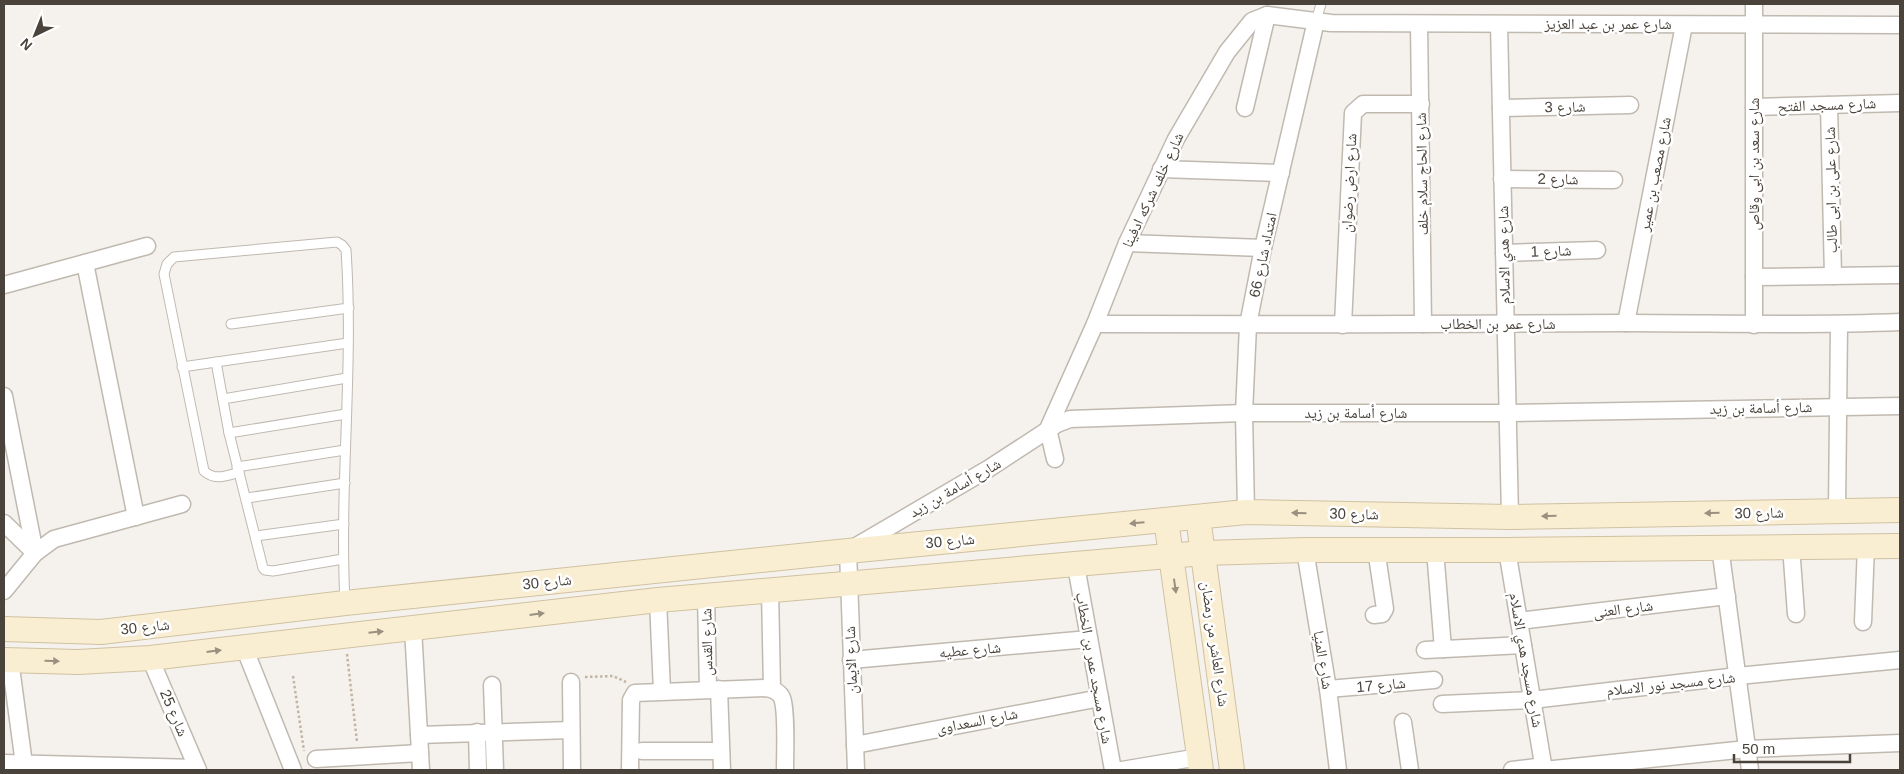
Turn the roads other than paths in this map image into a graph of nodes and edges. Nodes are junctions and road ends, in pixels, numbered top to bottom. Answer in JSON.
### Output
{"nodes":[{"id":1,"x":1321,"y":4,"type":"edge"},
{"id":2,"x":1754,"y":4,"type":"edge"},
{"id":3,"x":1266,"y":15,"type":"junction"},
{"id":4,"x":1316,"y":21,"type":"junction"},
{"id":5,"x":1420,"y":24,"type":"junction"},
{"id":6,"x":1499,"y":24,"type":"junction"},
{"id":7,"x":1684,"y":25,"type":"junction"},
{"id":8,"x":1754,"y":25,"type":"junction"},
{"id":9,"x":1900,"y":25,"type":"edge"},
{"id":10,"x":1900,"y":103,"type":"edge"},
{"id":11,"x":1421,"y":104,"type":"junction"},
{"id":12,"x":1630,"y":105,"type":"dead end"},
{"id":13,"x":1829,"y":105,"type":"junction"},
{"id":14,"x":1754,"y":107,"type":"junction"},
{"id":15,"x":1245,"y":108,"type":"dead end"},
{"id":16,"x":1501,"y":108,"type":"junction"},
{"id":17,"x":1161,"y":169,"type":"junction"},
{"id":18,"x":1281,"y":173,"type":"junction"},
{"id":19,"x":1502,"y":179,"type":"junction"},
{"id":20,"x":1614,"y":180,"type":"dead end"},
{"id":21,"x":1127,"y":244,"type":"junction"},
{"id":22,"x":147,"y":246,"type":"dead end"},
{"id":23,"x":1263,"y":248,"type":"junction"},
{"id":24,"x":1597,"y":250,"type":"dead end"},
{"id":25,"x":1504,"y":253,"type":"junction"},
{"id":26,"x":85,"y":263,"type":"junction"},
{"id":27,"x":1900,"y":275,"type":"edge"},
{"id":28,"x":1832,"y":276,"type":"junction"},
{"id":29,"x":1754,"y":278,"type":"junction"},
{"id":30,"x":4,"y":285,"type":"edge"},
{"id":31,"x":349,"y":308,"type":"junction"},
{"id":32,"x":1900,"y":322,"type":"edge"},
{"id":33,"x":1626,"y":323,"type":"junction"},
{"id":34,"x":230,"y":324,"type":"dead end"},
{"id":35,"x":1095,"y":324,"type":"junction"},
{"id":36,"x":1343,"y":324,"type":"junction"},
{"id":37,"x":1423,"y":324,"type":"junction"},
{"id":38,"x":1754,"y":324,"type":"junction"},
{"id":39,"x":1248,"y":325,"type":"junction"},
{"id":40,"x":1505,"y":325,"type":"junction"},
{"id":41,"x":1839,"y":325,"type":"junction"},
{"id":42,"x":348,"y":343,"type":"junction"},
{"id":43,"x":216,"y":362,"type":"junction"},
{"id":44,"x":182,"y":367,"type":"junction"},
{"id":45,"x":347,"y":378,"type":"junction"},
{"id":46,"x":4,"y":396,"type":"edge"},
{"id":47,"x":223,"y":399,"type":"junction"},
{"id":48,"x":1838,"y":406,"type":"junction"},
{"id":49,"x":1900,"y":406,"type":"edge"},
{"id":50,"x":1244,"y":413,"type":"junction"},
{"id":51,"x":1507,"y":413,"type":"junction"},
{"id":52,"x":346,"y":414,"type":"junction"},
{"id":53,"x":1048,"y":429,"type":"junction"},
{"id":54,"x":229,"y":433,"type":"junction"},
{"id":55,"x":346,"y":450,"type":"junction"},
{"id":56,"x":1055,"y":458,"type":"dead end"},
{"id":57,"x":238,"y":469,"type":"junction"},
{"id":58,"x":345,"y":483,"type":"junction"},
{"id":59,"x":247,"y":498,"type":"junction"},
{"id":60,"x":182,"y":504,"type":"dead end"},
{"id":61,"x":1900,"y":510,"type":"edge"},
{"id":62,"x":1246,"y":512,"type":"junction"},
{"id":63,"x":1826,"y":512,"type":"junction"},
{"id":64,"x":136,"y":516,"type":"junction"},
{"id":65,"x":1198,"y":517,"type":"junction"},
{"id":66,"x":1510,"y":517,"type":"junction"},
{"id":67,"x":1166,"y":520,"type":"junction"},
{"id":68,"x":4,"y":523,"type":"edge"},
{"id":69,"x":344,"y":524,"type":"junction"},
{"id":70,"x":256,"y":536,"type":"junction"},
{"id":71,"x":1791,"y":546,"type":"junction"},
{"id":72,"x":1816,"y":546,"type":"junction"},
{"id":73,"x":1866,"y":546,"type":"junction"},
{"id":74,"x":1900,"y":546,"type":"edge"},
{"id":75,"x":1720,"y":547,"type":"junction"},
{"id":76,"x":1376,"y":549,"type":"junction"},
{"id":77,"x":1305,"y":550,"type":"junction"},
{"id":78,"x":1435,"y":550,"type":"junction"},
{"id":79,"x":1507,"y":550,"type":"junction"},
{"id":80,"x":848,"y":551,"type":"junction"},
{"id":81,"x":35,"y":553,"type":"junction"},
{"id":82,"x":1203,"y":553,"type":"junction"},
{"id":83,"x":1171,"y":556,"type":"junction"},
{"id":84,"x":343,"y":559,"type":"junction"},
{"id":85,"x":1076,"y":566,"type":"junction"},
{"id":86,"x":849,"y":584,"type":"junction"},
{"id":87,"x":770,"y":590,"type":"junction"},
{"id":88,"x":4,"y":591,"type":"edge"},
{"id":89,"x":706,"y":596,"type":"junction"},
{"id":90,"x":1727,"y":596,"type":"junction"},
{"id":91,"x":658,"y":600,"type":"junction"},
{"id":92,"x":345,"y":602,"type":"junction"},
{"id":93,"x":1796,"y":614,"type":"dead end"},
{"id":94,"x":1374,"y":615,"type":"dead end"},
{"id":95,"x":1519,"y":621,"type":"junction"},
{"id":96,"x":1863,"y":622,"type":"dead end"},
{"id":97,"x":413,"y":628,"type":"junction"},
{"id":98,"x":4,"y":629,"type":"edge"},
{"id":99,"x":1089,"y":639,"type":"junction"},
{"id":100,"x":1523,"y":645,"type":"junction"},
{"id":101,"x":244,"y":647,"type":"junction"},
{"id":102,"x":1444,"y":649,"type":"junction"},
{"id":103,"x":1425,"y":650,"type":"dead end"},
{"id":104,"x":150,"y":658,"type":"junction"},
{"id":105,"x":7,"y":660,"type":"edge"},
{"id":106,"x":851,"y":660,"type":"junction"},
{"id":107,"x":1900,"y":660,"type":"edge"},
{"id":108,"x":1738,"y":676,"type":"junction"},
{"id":109,"x":1434,"y":680,"type":"dead end"},
{"id":110,"x":571,"y":682,"type":"road end"},
{"id":111,"x":492,"y":685,"type":"dead end"},
{"id":112,"x":769,"y":688,"type":"junction"},
{"id":113,"x":714,"y":689,"type":"junction"},
{"id":114,"x":1328,"y":689,"type":"junction"},
{"id":115,"x":662,"y":691,"type":"junction"},
{"id":116,"x":1100,"y":698,"type":"junction"},
{"id":117,"x":1532,"y":700,"type":"junction"},
{"id":118,"x":1442,"y":704,"type":"dead end"},
{"id":119,"x":1403,"y":722,"type":"dead end"},
{"id":120,"x":571,"y":730,"type":"junction"},
{"id":121,"x":494,"y":731,"type":"junction"},
{"id":122,"x":477,"y":732,"type":"junction"},
{"id":123,"x":419,"y":735,"type":"junction"},
{"id":124,"x":1900,"y":743,"type":"edge"},
{"id":125,"x":855,"y":745,"type":"junction"},
{"id":126,"x":1747,"y":749,"type":"junction"},
{"id":127,"x":721,"y":750,"type":"junction"},
{"id":128,"x":642,"y":751,"type":"dead end"},
{"id":129,"x":420,"y":752,"type":"junction"},
{"id":130,"x":316,"y":759,"type":"road end"},
{"id":131,"x":4,"y":763,"type":"edge"},
{"id":132,"x":24,"y":764,"type":"junction"},
{"id":133,"x":1200,"y":764,"type":"edge"},
{"id":134,"x":198,"y":769,"type":"edge"},
{"id":135,"x":1544,"y":769,"type":"edge"},
{"id":136,"x":293,"y":770,"type":"edge"},
{"id":137,"x":421,"y":770,"type":"edge"},
{"id":138,"x":478,"y":770,"type":"edge"},
{"id":139,"x":495,"y":770,"type":"edge"},
{"id":140,"x":572,"y":770,"type":"edge"},
{"id":141,"x":630,"y":770,"type":"edge"},
{"id":142,"x":722,"y":770,"type":"edge"},
{"id":143,"x":785,"y":770,"type":"edge"},
{"id":144,"x":856,"y":770,"type":"edge"},
{"id":145,"x":1113,"y":770,"type":"edge"},
{"id":146,"x":1122,"y":770,"type":"edge"},
{"id":147,"x":1232,"y":770,"type":"edge"},
{"id":148,"x":1338,"y":770,"type":"edge"},
{"id":149,"x":1410,"y":770,"type":"edge"},
{"id":150,"x":1512,"y":770,"type":"edge"},
{"id":151,"x":1750,"y":770,"type":"edge"}],
"edges":[{"from":1,"to":4,"type":"lane","name":"امتداد شارع 66"},
{"from":2,"to":8,"type":"street","name":"شارع سعد بن ابى وقاص"},
{"from":3,"to":4,"type":"street"},
{"from":3,"to":15,"type":"street"},
{"from":3,"to":17,"type":"street","name":"شارع خلف شركه ادفينا"},
{"from":4,"to":5,"type":"street","name":"شارع عمر بن عبد العزيز"},
{"from":4,"to":18,"type":"street","name":"امتداد شارع 66"},
{"from":5,"to":6,"type":"street","name":"شارع عمر بن عبد العزيز"},
{"from":5,"to":11,"type":"street","name":"شارع الحاج سلام خلف"},
{"from":6,"to":7,"type":"street","name":"شارع عمر بن عبد العزيز"},
{"from":6,"to":16,"type":"street","name":"شارع هدي الاسلام"},
{"from":7,"to":8,"type":"street","name":"شارع عمر بن عبد العزيز"},
{"from":7,"to":33,"type":"street","name":"شارع مصعب بن عمير"},
{"from":8,"to":9,"type":"street","name":"شارع عمر بن عبد العزيز"},
{"from":8,"to":14,"type":"street","name":"شارع سعد بن ابى وقاص"},
{"from":10,"to":13,"type":"street","name":"شارع مسجد الفتح"},
{"from":11,"to":36,"type":"street","name":"شارع ارض رضوان"},
{"from":11,"to":37,"type":"street","name":"شارع الحاج سلام خلف"},
{"from":12,"to":16,"type":"street","name":"شارع 3"},
{"from":13,"to":14,"type":"street","name":"شارع مسجد الفتح"},
{"from":13,"to":28,"type":"street","name":"شارع على بن ابى طالب"},
{"from":14,"to":29,"type":"street","name":"شارع سعد بن ابى وقاص"},
{"from":16,"to":19,"type":"street","name":"شارع هدي الاسلام"},
{"from":17,"to":18,"type":"street"},
{"from":17,"to":21,"type":"street","name":"شارع خلف شركه ادفينا"},
{"from":18,"to":23,"type":"street","name":"امتداد شارع 66"},
{"from":19,"to":20,"type":"street","name":"شارع 2"},
{"from":19,"to":25,"type":"street","name":"شارع هدي الاسلام"},
{"from":21,"to":23,"type":"street"},
{"from":21,"to":35,"type":"street","name":"شارع خلف شركه ادفينا"},
{"from":22,"to":26,"type":"street"},
{"from":23,"to":39,"type":"street","name":"امتداد شارع 66"},
{"from":24,"to":25,"type":"street","name":"شارع 1"},
{"from":25,"to":40,"type":"street","name":"شارع هدي الاسلام"},
{"from":26,"to":30,"type":"street"},
{"from":26,"to":64,"type":"street"},
{"from":27,"to":28,"type":"street"},
{"from":28,"to":29,"type":"street"},
{"from":29,"to":38,"type":"street","name":"شارع سعد بن ابى وقاص"},
{"from":31,"to":34,"type":"lane"},
{"from":31,"to":42,"type":"lane"},
{"from":31,"to":44,"type":"lane"},
{"from":32,"to":41,"type":"street","name":"شارع عمر بن الخطاب"},
{"from":33,"to":38,"type":"street","name":"شارع عمر بن الخطاب"},
{"from":33,"to":40,"type":"street","name":"شارع عمر بن الخطاب"},
{"from":35,"to":39,"type":"street","name":"شارع عمر بن الخطاب"},
{"from":35,"to":53,"type":"street","name":"شارع خلف شركه ادفينا"},
{"from":36,"to":37,"type":"street","name":"شارع عمر بن الخطاب"},
{"from":36,"to":39,"type":"street","name":"شارع عمر بن الخطاب"},
{"from":37,"to":40,"type":"street","name":"شارع عمر بن الخطاب"},
{"from":38,"to":41,"type":"street","name":"شارع عمر بن الخطاب"},
{"from":39,"to":50,"type":"street","name":"امتداد شارع 66"},
{"from":40,"to":51,"type":"street","name":"شارع هدي الاسلام"},
{"from":41,"to":48,"type":"street"},
{"from":42,"to":43,"type":"lane"},
{"from":42,"to":45,"type":"lane"},
{"from":43,"to":44,"type":"lane"},
{"from":43,"to":47,"type":"lane"},
{"from":44,"to":57,"type":"lane"},
{"from":45,"to":47,"type":"lane"},
{"from":45,"to":52,"type":"lane"},
{"from":46,"to":81,"type":"street"},
{"from":47,"to":54,"type":"lane"},
{"from":48,"to":49,"type":"street","name":"شارع أسامة بن زيد"},
{"from":48,"to":51,"type":"street","name":"شارع أسامة بن زيد"},
{"from":48,"to":63,"type":"street"},
{"from":50,"to":51,"type":"street","name":"شارع أسامة بن زيد"},
{"from":50,"to":53,"type":"street","name":"شارع أسامة بن زيد"},
{"from":50,"to":62,"type":"street","name":"امتداد شارع 66"},
{"from":51,"to":66,"type":"street","name":"شارع هدي الاسلام"},
{"from":52,"to":54,"type":"lane"},
{"from":52,"to":55,"type":"lane"},
{"from":53,"to":56,"type":"street"},
{"from":53,"to":80,"type":"street","name":"شارع أسامة بن زيد"},
{"from":54,"to":57,"type":"lane"},
{"from":55,"to":57,"type":"lane"},
{"from":55,"to":58,"type":"lane"},
{"from":57,"to":59,"type":"lane"},
{"from":58,"to":59,"type":"lane"},
{"from":58,"to":69,"type":"lane"},
{"from":59,"to":70,"type":"lane"},
{"from":60,"to":64,"type":"street"},
{"from":61,"to":63,"type":"street","name":"شارع 30"},
{"from":62,"to":65,"type":"street","name":"شارع 30"},
{"from":66,"to":62,"type":"street","name":"شارع 30","one_way":true},
{"from":63,"to":66,"type":"street","name":"شارع 30","one_way":true},
{"from":63,"to":72,"type":"street"},
{"from":64,"to":81,"type":"street"},
{"from":65,"to":67,"type":"street","name":"شارع 30"},
{"from":65,"to":82,"type":"street","name":"شارع العاشر من رمضان"},
{"from":67,"to":80,"type":"street","name":"شارع 30","one_way":true},
{"from":67,"to":83,"type":"street","name":"شارع العاشر من رمضان"},
{"from":68,"to":81,"type":"street"},
{"from":69,"to":70,"type":"lane"},
{"from":69,"to":84,"type":"lane"},
{"from":70,"to":84,"type":"lane"},
{"from":71,"to":72,"type":"street","name":"شارع 30"},
{"from":71,"to":75,"type":"street","name":"شارع 30"},
{"from":71,"to":93,"type":"street"},
{"from":72,"to":73,"type":"street","name":"شارع 30"},
{"from":73,"to":74,"type":"street","name":"شارع 30"},
{"from":73,"to":96,"type":"street"},
{"from":75,"to":79,"type":"street","name":"شارع 30"},
{"from":75,"to":90,"type":"street"},
{"from":76,"to":77,"type":"street","name":"شارع 30"},
{"from":76,"to":78,"type":"street","name":"شارع 30"},
{"from":76,"to":94,"type":"street"},
{"from":77,"to":82,"type":"street","name":"شارع 30"},
{"from":77,"to":114,"type":"street","name":"شارع المنيا"},
{"from":78,"to":79,"type":"street","name":"شارع 30"},
{"from":78,"to":102,"type":"street"},
{"from":79,"to":95,"type":"street","name":"شارع مسجد هدي الاسلام"},
{"from":80,"to":86,"type":"street","name":"شارع الايمان"},
{"from":80,"to":92,"type":"street","name":"شارع 30"},
{"from":81,"to":88,"type":"street"},
{"from":82,"to":83,"type":"street","name":"شارع 30"},
{"from":82,"to":147,"type":"street","name":"شارع العاشر من رمضان"},
{"from":83,"to":85,"type":"street","name":"شارع 30"},
{"from":83,"to":133,"type":"street","name":"شارع العاشر من رمضان","one_way":true},
{"from":84,"to":92,"type":"lane"},
{"from":85,"to":86,"type":"street","name":"شارع 30"},
{"from":85,"to":99,"type":"street","name":"شارع مسجد عمر بن الخطاب"},
{"from":86,"to":87,"type":"street","name":"شارع 30"},
{"from":86,"to":106,"type":"street","name":"شارع الايمان"},
{"from":87,"to":89,"type":"street","name":"شارع 30"},
{"from":87,"to":112,"type":"street"},
{"from":89,"to":91,"type":"street","name":"شارع 30"},
{"from":89,"to":113,"type":"street","name":"شارع القدس"},
{"from":90,"to":95,"type":"street","name":"شارع العنى"},
{"from":90,"to":108,"type":"street"},
{"from":97,"to":91,"type":"street","name":"شارع 30","one_way":true},
{"from":91,"to":115,"type":"street"},
{"from":92,"to":98,"type":"street","name":"شارع 30"},
{"from":95,"to":100,"type":"street","name":"شارع مسجد هدي الاسلام"},
{"from":101,"to":97,"type":"street","name":"شارع 30","one_way":true},
{"from":97,"to":123,"type":"street"},
{"from":99,"to":106,"type":"street","name":"شارع عطيه"},
{"from":99,"to":116,"type":"street","name":"شارع مسجد عمر بن الخطاب"},
{"from":100,"to":102,"type":"street"},
{"from":100,"to":117,"type":"street","name":"شارع مسجد هدي الاسلام"},
{"from":104,"to":101,"type":"street","name":"شارع 30","one_way":true},
{"from":101,"to":136,"type":"street"},
{"from":102,"to":103,"type":"street"},
{"from":105,"to":104,"type":"street","name":"شارع 30","one_way":true},
{"from":104,"to":134,"type":"street","name":"شارع 25"},
{"from":105,"to":132,"type":"street"},
{"from":106,"to":125,"type":"street","name":"شارع الايمان"},
{"from":107,"to":108,"type":"street","name":"شارع مسجد نور الاسلام"},
{"from":108,"to":117,"type":"street","name":"شارع مسجد نور الاسلام"},
{"from":108,"to":126,"type":"street"},
{"from":109,"to":114,"type":"street","name":"شارع 17"},
{"from":110,"to":120,"type":"street"},
{"from":111,"to":121,"type":"street"},
{"from":112,"to":113,"type":"street"},
{"from":112,"to":143,"type":"street"},
{"from":113,"to":115,"type":"street"},
{"from":113,"to":127,"type":"street","name":"شارع القدس"},
{"from":114,"to":148,"type":"street","name":"شارع المنيا"},
{"from":115,"to":141,"type":"street"},
{"from":116,"to":125,"type":"street","name":"شارع السعداوى"},
{"from":116,"to":145,"type":"street","name":"شارع مسجد عمر بن الخطاب"},
{"from":117,"to":118,"type":"street","name":"شارع مسجد نور الاسلام"},
{"from":117,"to":135,"type":"street","name":"شارع مسجد هدي الاسلام"},
{"from":119,"to":149,"type":"street"},
{"from":120,"to":121,"type":"street"},
{"from":120,"to":140,"type":"street"},
{"from":121,"to":122,"type":"street"},
{"from":121,"to":139,"type":"street"},
{"from":122,"to":123,"type":"street"},
{"from":122,"to":138,"type":"street"},
{"from":123,"to":129,"type":"street"},
{"from":124,"to":126,"type":"street"},
{"from":125,"to":144,"type":"street","name":"شارع الايمان"},
{"from":126,"to":135,"type":"street"},
{"from":126,"to":151,"type":"street"},
{"from":127,"to":128,"type":"street"},
{"from":127,"to":142,"type":"street","name":"شارع القدس"},
{"from":129,"to":130,"type":"street"},
{"from":129,"to":137,"type":"street"},
{"from":131,"to":132,"type":"street","name":"شارع 25"},
{"from":132,"to":134,"type":"street","name":"شارع 25"},
{"from":133,"to":146,"type":"street"},
{"from":135,"to":150,"type":"street"}]}
